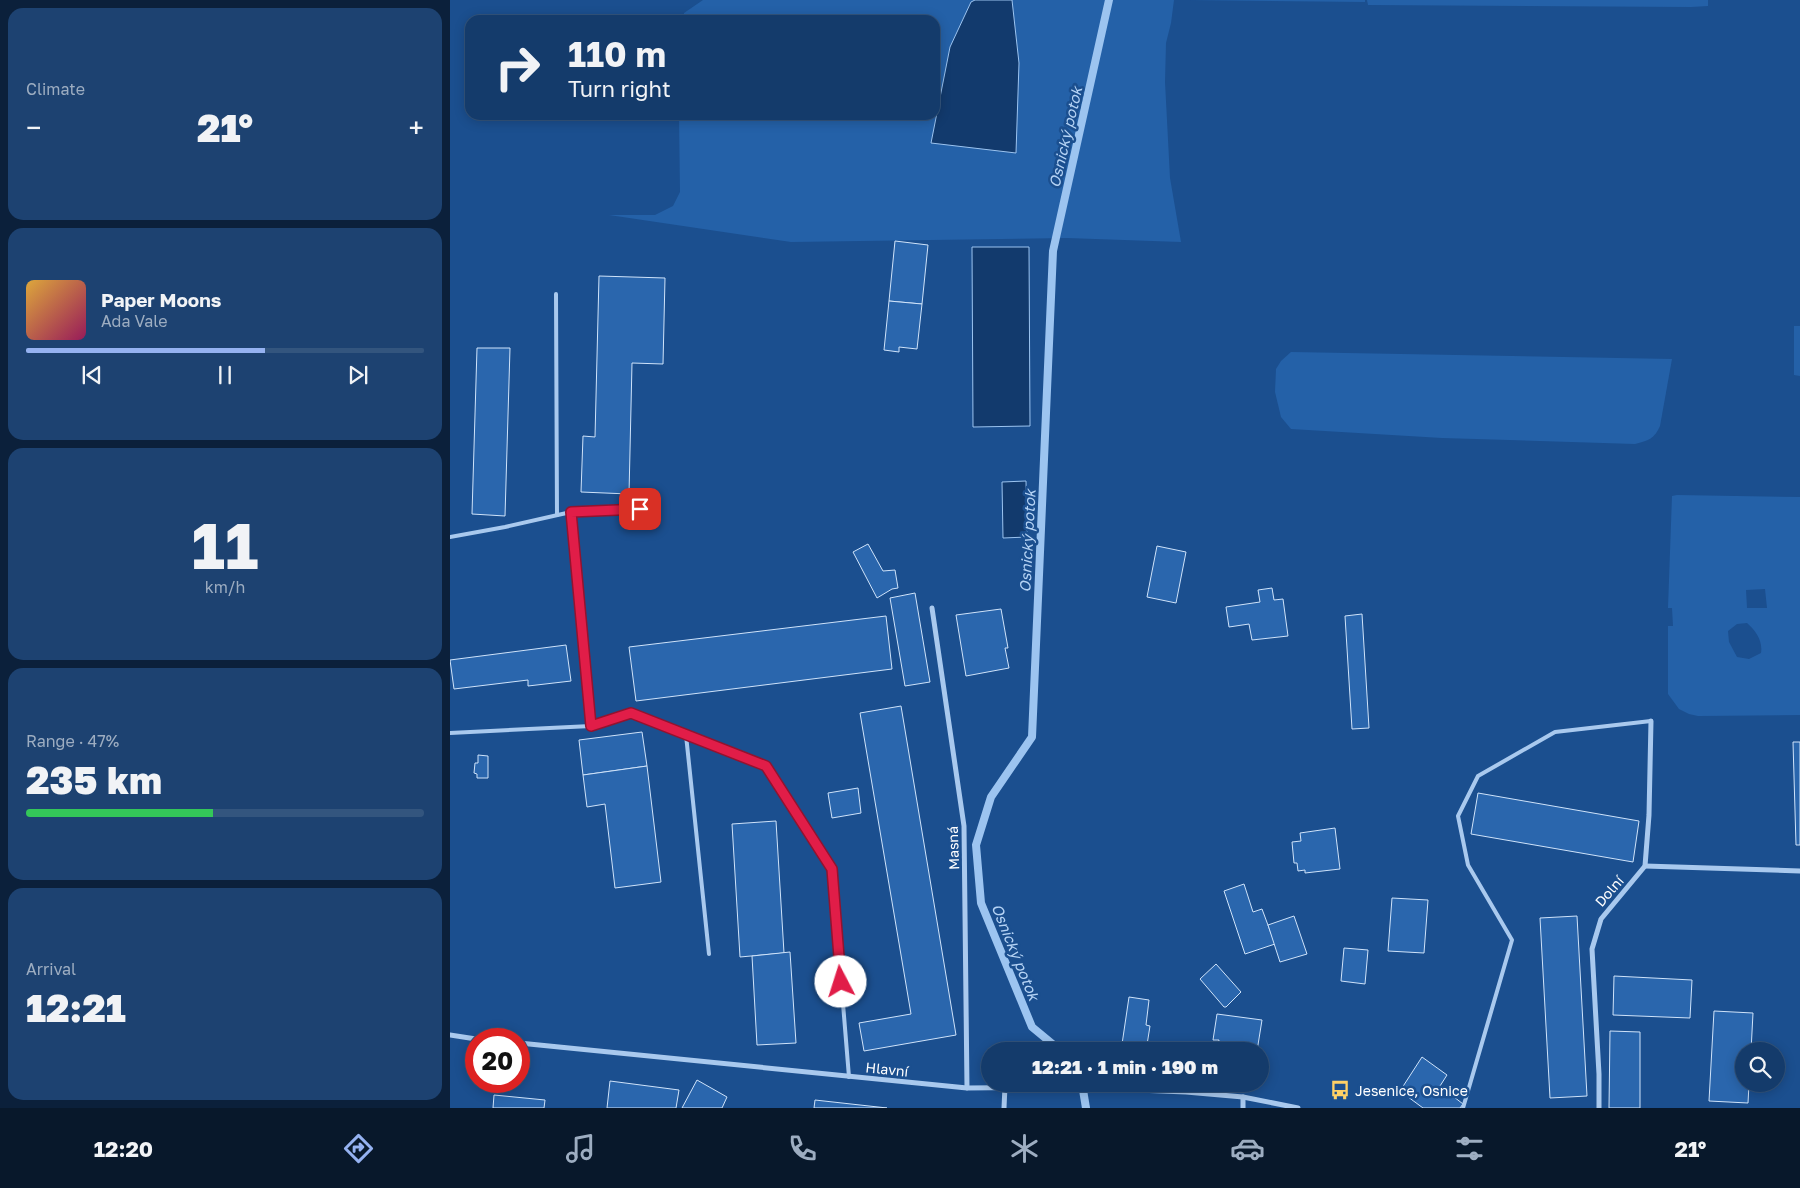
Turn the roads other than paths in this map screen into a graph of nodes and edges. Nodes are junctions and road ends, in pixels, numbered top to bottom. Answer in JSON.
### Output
{"nodes":[{"id":1,"x":556,"y":294,"type":"dead end"},
{"id":2,"x":657,"y":508,"type":"dead end"},
{"id":3,"x":571,"y":512,"type":"junction"},
{"id":4,"x":557,"y":515,"type":"junction"},
{"id":5,"x":450,"y":537,"type":"edge"},
{"id":6,"x":932,"y":608,"type":"dead end"},
{"id":7,"x":1651,"y":721,"type":"joint"},
{"id":8,"x":591,"y":726,"type":"junction"},
{"id":9,"x":450,"y":733,"type":"edge"},
{"id":10,"x":686,"y":734,"type":"junction"},
{"id":11,"x":1645,"y":866,"type":"junction"},
{"id":12,"x":1800,"y":871,"type":"edge"},
{"id":13,"x":710,"y":954,"type":"dead end"},
{"id":14,"x":450,"y":1035,"type":"edge"},
{"id":15,"x":465,"y":1037,"type":"edge"},
{"id":16,"x":530,"y":1045,"type":"edge"},
{"id":17,"x":849,"y":1076,"type":"junction"},
{"id":18,"x":981,"y":1087,"type":"edge"},
{"id":19,"x":968,"y":1088,"type":"junction"},
{"id":20,"x":1005,"y":1092,"type":"edge"},
{"id":21,"x":1186,"y":1092,"type":"edge"},
{"id":22,"x":1243,"y":1097,"type":"junction"},
{"id":23,"x":1004,"y":1108,"type":"edge"},
{"id":24,"x":1243,"y":1108,"type":"edge"},
{"id":25,"x":1298,"y":1108,"type":"edge"},
{"id":26,"x":1463,"y":1108,"type":"edge"},
{"id":27,"x":1599,"y":1108,"type":"edge"}],
"edges":[{"from":1,"to":4,"type":"lane"},
{"from":2,"to":3,"type":"lane"},
{"from":3,"to":4,"type":"lane"},
{"from":3,"to":8,"type":"lane"},
{"from":4,"to":5,"type":"lane"},
{"from":6,"to":19,"type":"street","name":"Masná"},
{"from":7,"to":11,"type":"street"},
{"from":7,"to":26,"type":"lane"},
{"from":8,"to":9,"type":"lane"},
{"from":8,"to":10,"type":"lane"},
{"from":10,"to":13,"type":"lane"},
{"from":10,"to":17,"type":"lane"},
{"from":11,"to":12,"type":"street"},
{"from":11,"to":27,"type":"street","name":"Dolní"},
{"from":14,"to":15,"type":"street"},
{"from":16,"to":17,"type":"street","name":"Hlavní"},
{"from":17,"to":19,"type":"street","name":"Hlavní"},
{"from":18,"to":19,"type":"street","name":"Hlavní"},
{"from":20,"to":23,"type":"street"},
{"from":21,"to":22,"type":"street","name":"Hlavní"},
{"from":22,"to":24,"type":"street"},
{"from":22,"to":25,"type":"street","name":"Hlavní"}]}
